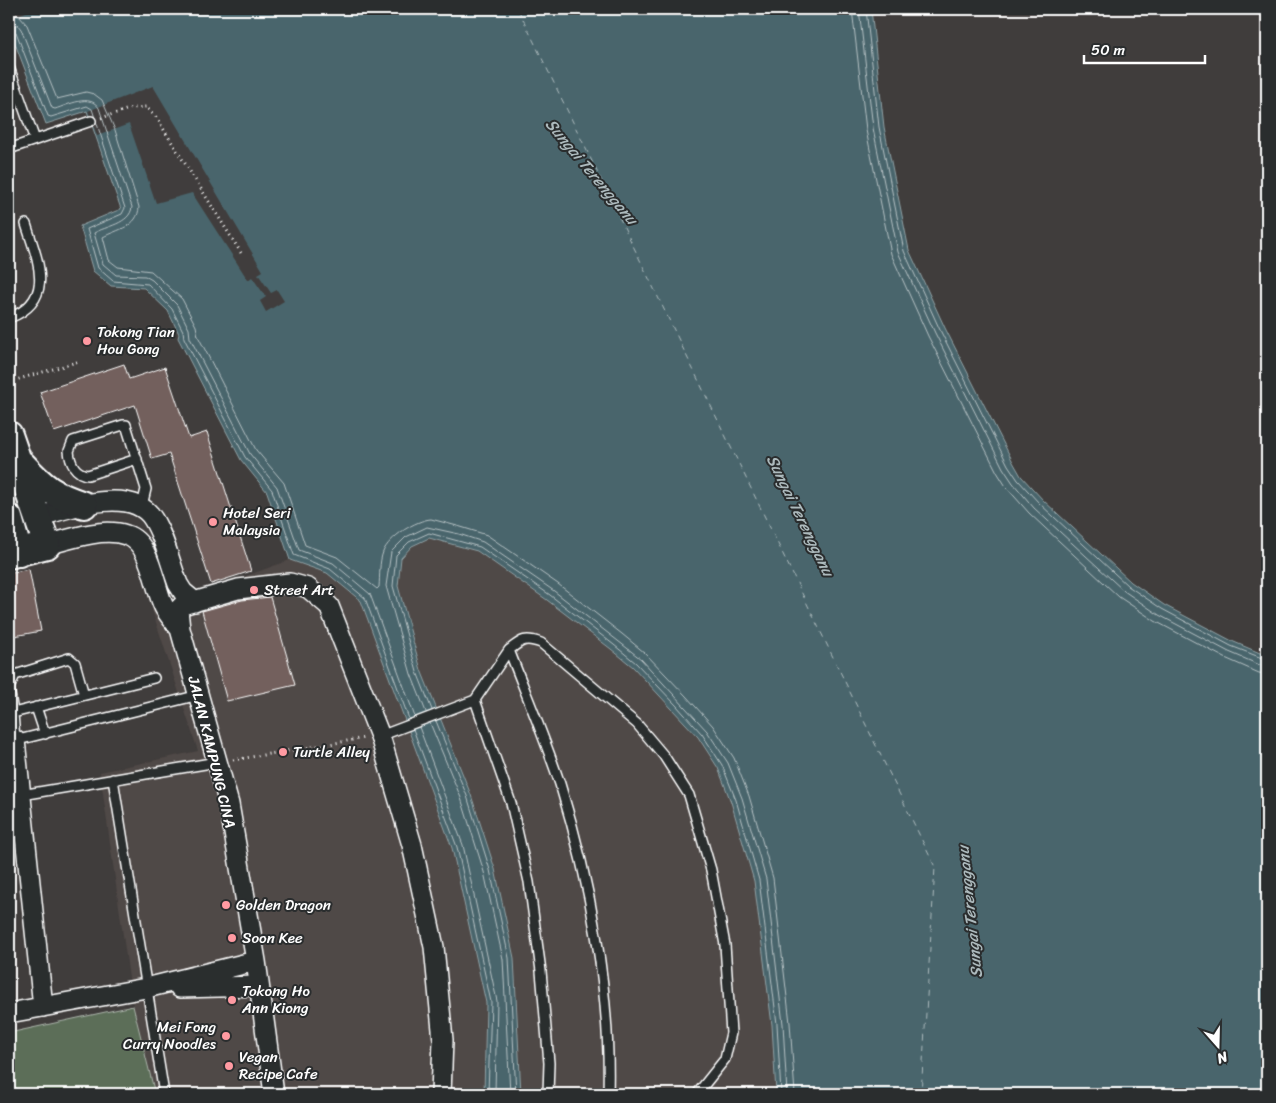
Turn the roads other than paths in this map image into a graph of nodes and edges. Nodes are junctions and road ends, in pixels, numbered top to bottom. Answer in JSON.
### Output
{"nodes":[{"id":1,"x":9,"y":67,"type":"edge"},
{"id":2,"x":91,"y":122,"type":"road end"},
{"id":3,"x":35,"y":140,"type":"junction"},
{"id":4,"x":9,"y":149,"type":"edge"},
{"id":5,"x":26,"y":224,"type":"dead end"},
{"id":6,"x":9,"y":318,"type":"edge"},
{"id":7,"x":13,"y":446,"type":"edge"},
{"id":8,"x":137,"y":459,"type":"junction"},
{"id":9,"x":84,"y":505,"type":"junction"},
{"id":10,"x":142,"y":506,"type":"junction"},
{"id":11,"x":38,"y":517,"type":"junction"},
{"id":12,"x":9,"y":522,"type":"edge"},
{"id":13,"x":47,"y":545,"type":"junction"},
{"id":14,"x":14,"y":554,"type":"edge"},
{"id":15,"x":195,"y":602,"type":"junction"},
{"id":16,"x":180,"y":629,"type":"junction"},
{"id":17,"x":509,"y":650,"type":"junction"},
{"id":18,"x":154,"y":678,"type":"dead end"},
{"id":19,"x":84,"y":695,"type":"junction"},
{"id":20,"x":198,"y":695,"type":"junction"},
{"id":21,"x":475,"y":700,"type":"junction"},
{"id":22,"x":36,"y":706,"type":"junction"},
{"id":23,"x":13,"y":713,"type":"junction"},
{"id":24,"x":44,"y":734,"type":"junction"},
{"id":25,"x":380,"y":736,"type":"junction"},
{"id":26,"x":12,"y":741,"type":"edge"},
{"id":27,"x":217,"y":762,"type":"junction"},
{"id":28,"x":113,"y":779,"type":"junction"},
{"id":29,"x":21,"y":795,"type":"junction"},
{"id":30,"x":256,"y":961,"type":"junction"},
{"id":31,"x":258,"y":986,"type":"junction"},
{"id":32,"x":146,"y":988,"type":"junction"},
{"id":33,"x":43,"y":1006,"type":"junction"},
{"id":34,"x":9,"y":1014,"type":"edge"},
{"id":35,"x":164,"y":1094,"type":"edge"},
{"id":36,"x":274,"y":1094,"type":"edge"},
{"id":37,"x":442,"y":1094,"type":"edge"},
{"id":38,"x":548,"y":1094,"type":"edge"},
{"id":39,"x":608,"y":1094,"type":"edge"},
{"id":40,"x":697,"y":1094,"type":"edge"}],
"edges":[{"from":1,"to":3,"type":"lane"},
{"from":2,"to":3,"type":"lane"},
{"from":3,"to":4,"type":"lane"},
{"from":5,"to":6,"type":"lane"},
{"from":7,"to":9,"type":"main road"},
{"from":7,"to":11,"type":"main road"},
{"from":8,"to":8,"type":"lane"},
{"from":8,"to":10,"type":"lane"},
{"from":9,"to":10,"type":"street"},
{"from":9,"to":11,"type":"street"},
{"from":10,"to":15,"type":"street"},
{"from":11,"to":12,"type":"main road"},
{"from":11,"to":13,"type":"main road"},
{"from":12,"to":14,"type":"main road"},
{"from":13,"to":14,"type":"main road"},
{"from":13,"to":16,"type":"street","name":"JALAN KAMPUNG CINA"},
{"from":15,"to":16,"type":"street"},
{"from":15,"to":25,"type":"street"},
{"from":16,"to":20,"type":"street","name":"JALAN KAMPUNG CINA"},
{"from":17,"to":21,"type":"lane"},
{"from":17,"to":39,"type":"lane"},
{"from":17,"to":40,"type":"lane"},
{"from":18,"to":19,"type":"lane"},
{"from":19,"to":22,"type":"lane"},
{"from":19,"to":23,"type":"lane"},
{"from":20,"to":24,"type":"lane"},
{"from":20,"to":27,"type":"street","name":"JALAN KAMPUNG CINA"},
{"from":21,"to":25,"type":"lane"},
{"from":21,"to":38,"type":"lane"},
{"from":22,"to":23,"type":"lane"},
{"from":22,"to":24,"type":"lane"},
{"from":23,"to":26,"type":"lane"},
{"from":24,"to":26,"type":"lane"},
{"from":25,"to":37,"type":"street"},
{"from":26,"to":29,"type":"street"},
{"from":27,"to":28,"type":"lane"},
{"from":27,"to":30,"type":"street","name":"JALAN KAMPUNG CINA"},
{"from":28,"to":29,"type":"lane"},
{"from":28,"to":32,"type":"lane"},
{"from":29,"to":33,"type":"street"},
{"from":30,"to":31,"type":"street","name":"JALAN KAMPUNG CINA"},
{"from":30,"to":32,"type":"street"},
{"from":31,"to":32,"type":"street"},
{"from":31,"to":36,"type":"street","name":"JALAN KAMPUNG CINA"},
{"from":32,"to":33,"type":"street"},
{"from":32,"to":35,"type":"lane"},
{"from":33,"to":34,"type":"street"}]}
